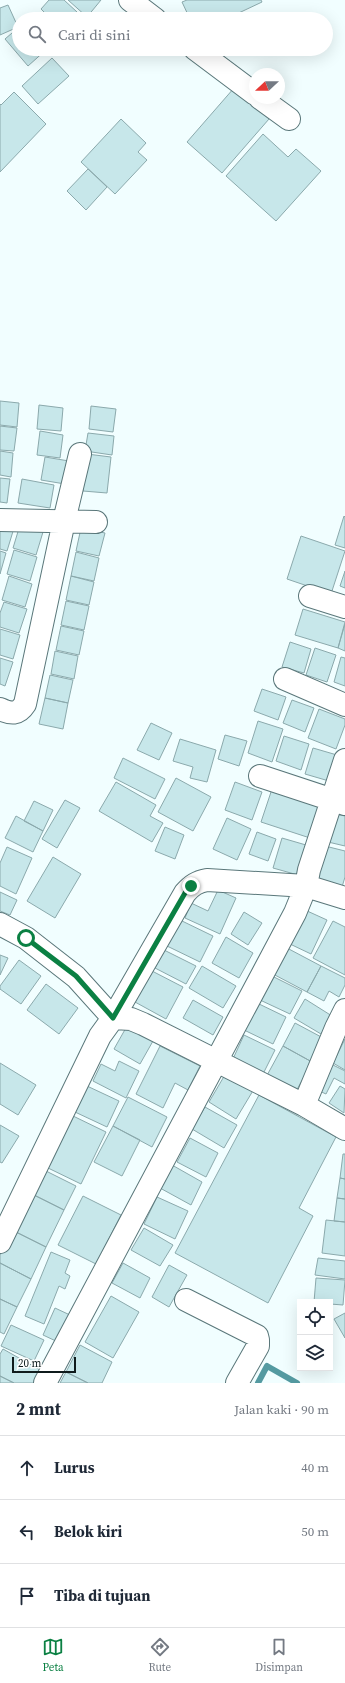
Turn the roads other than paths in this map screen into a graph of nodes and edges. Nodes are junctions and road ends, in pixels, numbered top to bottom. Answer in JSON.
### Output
{"nodes":[{"id":1,"x":130,"y":0,"type":"edge"},
{"id":2,"x":146,"y":12,"type":"edge"},
{"id":3,"x":204,"y":56,"type":"edge"},
{"id":4,"x":249,"y":90,"type":"edge"},
{"id":5,"x":268,"y":104,"type":"edge"},
{"id":6,"x":289,"y":119,"type":"dead end"},
{"id":7,"x":80,"y":454,"type":"dead end"},
{"id":8,"x":0,"y":520,"type":"edge"},
{"id":9,"x":64,"y":521,"type":"junction"},
{"id":10,"x":96,"y":522,"type":"dead end"},
{"id":11,"x":310,"y":596,"type":"dead end"},
{"id":12,"x":345,"y":607,"type":"edge"},
{"id":13,"x":285,"y":679,"type":"dead end"},
{"id":14,"x":345,"y":705,"type":"edge"},
{"id":15,"x":0,"y":709,"type":"edge"},
{"id":16,"x":345,"y":760,"type":"edge"},
{"id":17,"x":260,"y":776,"type":"dead end"},
{"id":18,"x":339,"y":802,"type":"edge"},
{"id":19,"x":304,"y":889,"type":"junction"},
{"id":20,"x":345,"y":898,"type":"edge"},
{"id":21,"x":0,"y":924,"type":"edge"},
{"id":22,"x":113,"y":1018,"type":"junction"},
{"id":23,"x":342,"y":1024,"type":"edge"},
{"id":24,"x":216,"y":1062,"type":"junction"},
{"id":25,"x":304,"y":1105,"type":"junction"},
{"id":26,"x":345,"y":1129,"type":"edge"},
{"id":27,"x":0,"y":1242,"type":"edge"},
{"id":28,"x":186,"y":1300,"type":"dead end"},
{"id":29,"x":45,"y":1383,"type":"edge"},
{"id":30,"x":236,"y":1383,"type":"edge"}],
"edges":[{"from":1,"to":2,"type":"street"},
{"from":3,"to":4,"type":"street"},
{"from":5,"to":6,"type":"street"},
{"from":7,"to":9,"type":"street"},
{"from":8,"to":9,"type":"street"},
{"from":9,"to":10,"type":"street"},
{"from":9,"to":15,"type":"street"},
{"from":11,"to":12,"type":"street"},
{"from":13,"to":14,"type":"street"},
{"from":16,"to":18,"type":"street"},
{"from":17,"to":18,"type":"street"},
{"from":18,"to":19,"type":"street"},
{"from":19,"to":20,"type":"street"},
{"from":19,"to":22,"type":"street"},
{"from":19,"to":24,"type":"street"},
{"from":21,"to":22,"type":"street"},
{"from":22,"to":24,"type":"street"},
{"from":22,"to":27,"type":"street"},
{"from":23,"to":25,"type":"street"},
{"from":24,"to":25,"type":"street"},
{"from":24,"to":29,"type":"street"},
{"from":25,"to":26,"type":"street"},
{"from":28,"to":30,"type":"street"}]}
